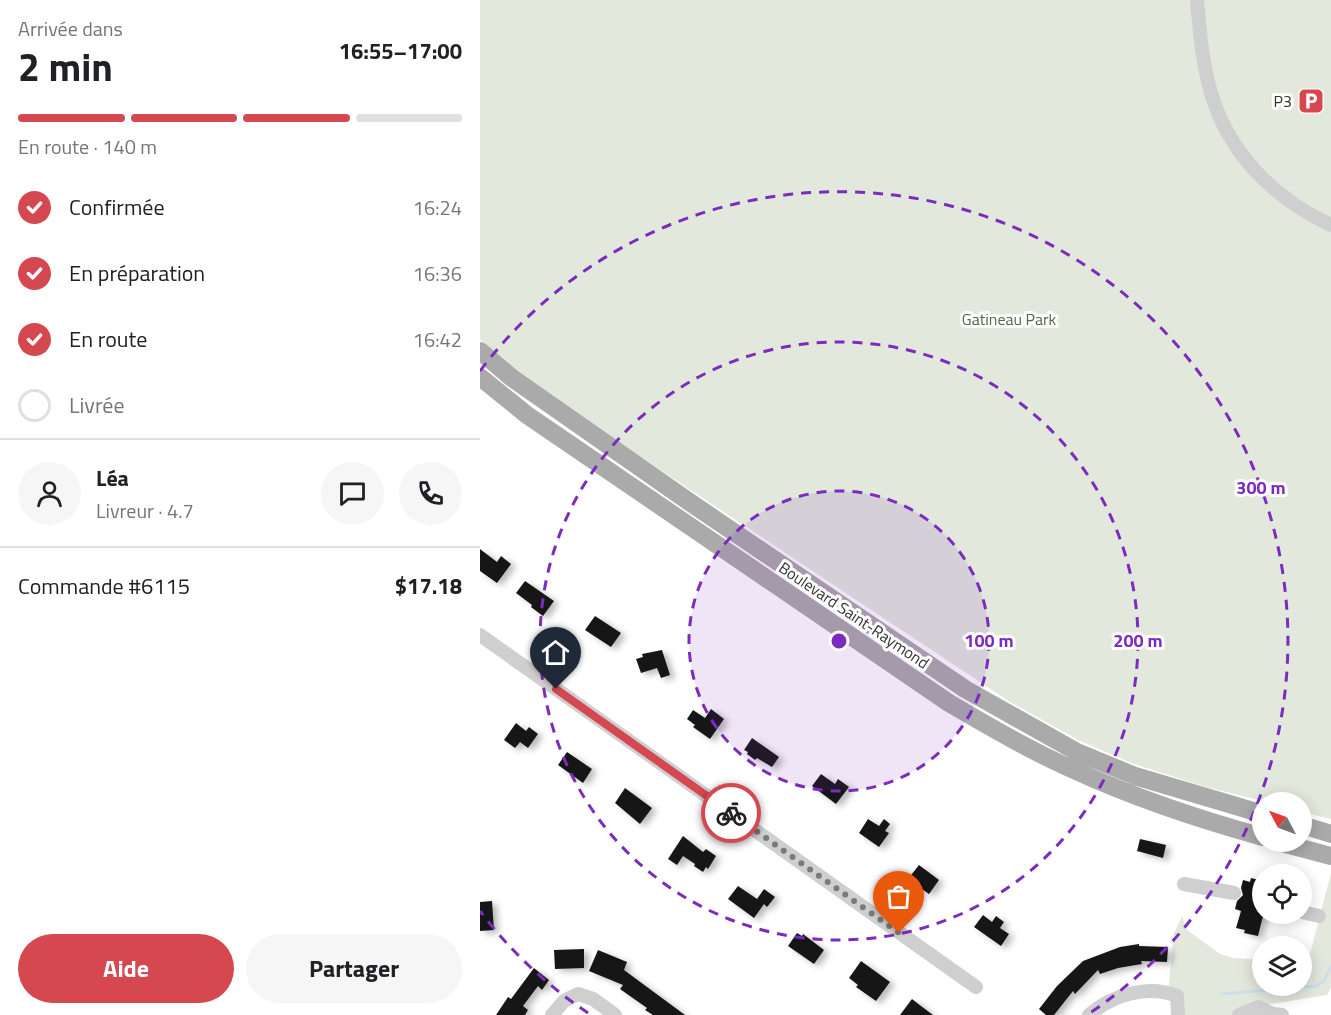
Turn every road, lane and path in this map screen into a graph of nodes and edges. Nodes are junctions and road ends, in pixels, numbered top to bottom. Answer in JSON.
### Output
{"nodes":[{"id":1,"x":1197,"y":0,"type":"edge"},
{"id":2,"x":1331,"y":224,"type":"edge"},
{"id":3,"x":480,"y":351,"type":"edge"},
{"id":4,"x":484,"y":382,"type":"edge"},
{"id":5,"x":480,"y":635,"type":"edge"},
{"id":6,"x":1252,"y":811,"type":"edge"},
{"id":7,"x":1312,"y":828,"type":"edge"},
{"id":8,"x":1252,"y":834,"type":"edge"},
{"id":9,"x":1331,"y":834,"type":"edge"},
{"id":10,"x":1312,"y":851,"type":"edge"},
{"id":11,"x":1331,"y":856,"type":"edge"},
{"id":12,"x":1184,"y":884,"type":"dead end"},
{"id":13,"x":1234,"y":893,"type":"dead end"},
{"id":14,"x":1312,"y":914,"type":"edge"},
{"id":15,"x":1319,"y":916,"type":"dead end"},
{"id":16,"x":976,"y":987,"type":"dead end"},
{"id":17,"x":552,"y":1015,"type":"edge"},
{"id":18,"x":615,"y":1015,"type":"edge"},
{"id":19,"x":1089,"y":1015,"type":"edge"},
{"id":20,"x":1178,"y":1015,"type":"edge"},
{"id":21,"x":1239,"y":1015,"type":"edge"},
{"id":22,"x":1282,"y":1015,"type":"edge"}],
"edges":[{"from":1,"to":2,"type":"street"},
{"from":3,"to":6,"type":"main road","name":"Boulevard Saint-Raymond"},
{"from":4,"to":8,"type":"main road","name":"Boulevard Saint-Raymond"},
{"from":5,"to":16,"type":"street"},
{"from":7,"to":9,"type":"main road"},
{"from":10,"to":11,"type":"main road"},
{"from":12,"to":13,"type":"street"},
{"from":14,"to":15,"type":"street"},
{"from":17,"to":18,"type":"street"},
{"from":19,"to":20,"type":"street"},
{"from":21,"to":22,"type":"street"}]}
